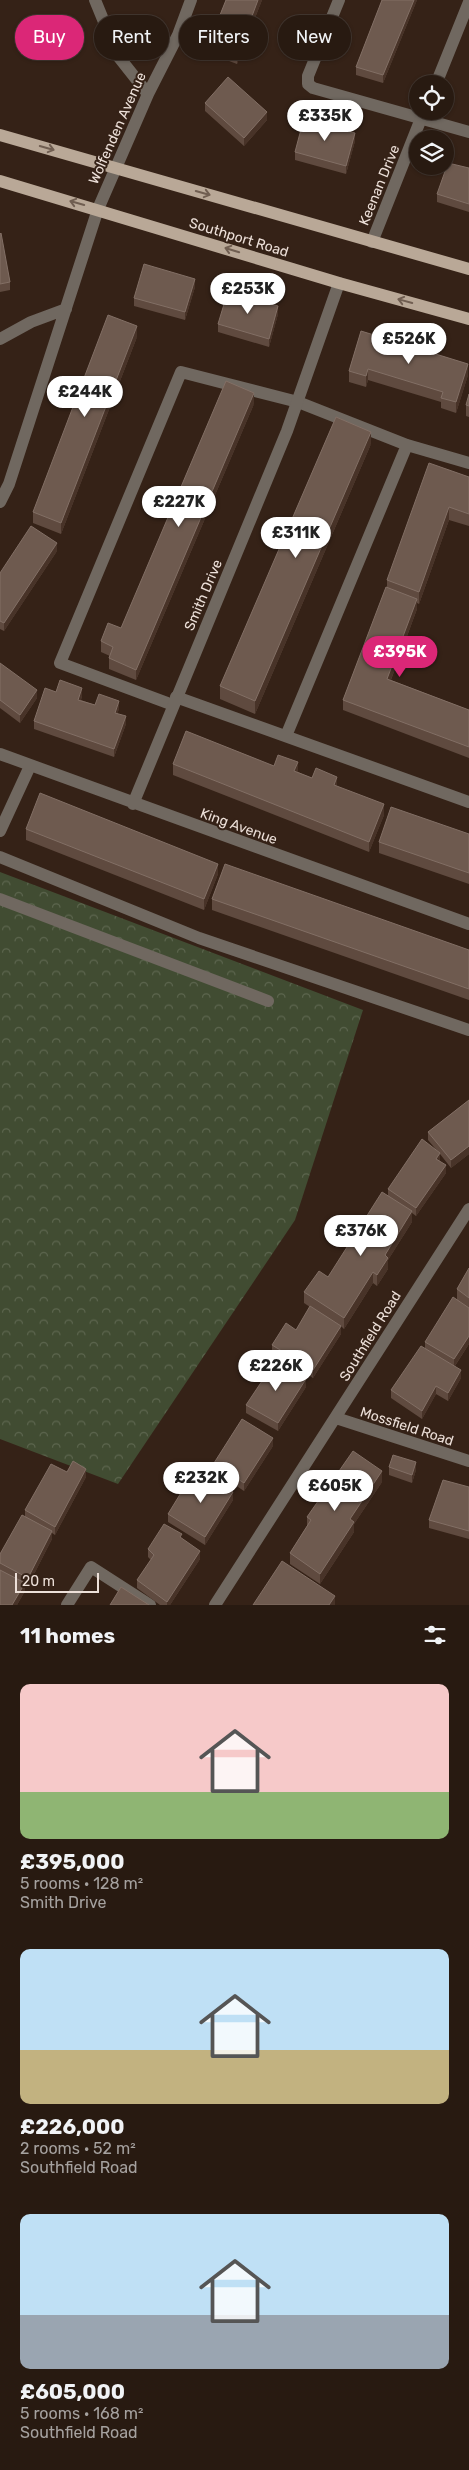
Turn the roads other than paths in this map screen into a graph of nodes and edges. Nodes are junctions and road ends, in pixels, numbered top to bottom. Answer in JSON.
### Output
{"nodes":[{"id":1,"x":95,"y":0,"type":"edge"},
{"id":2,"x":191,"y":0,"type":"edge"},
{"id":3,"x":339,"y":0,"type":"edge"},
{"id":4,"x":468,"y":6,"type":"edge"},
{"id":5,"x":440,"y":75,"type":"edge"},
{"id":6,"x":148,"y":94,"type":"junction"},
{"id":7,"x":409,"y":112,"type":"edge"},
{"id":8,"x":421,"y":120,"type":"edge"},
{"id":9,"x":437,"y":120,"type":"edge"},
{"id":10,"x":469,"y":132,"type":"edge"},
{"id":11,"x":0,"y":135,"type":"edge"},
{"id":12,"x":115,"y":168,"type":"junction"},
{"id":13,"x":0,"y":181,"type":"edge"},
{"id":14,"x":98,"y":209,"type":"junction"},
{"id":15,"x":372,"y":242,"type":"junction"},
{"id":16,"x":469,"y":269,"type":"edge"},
{"id":17,"x":339,"y":283,"type":"junction"},
{"id":18,"x":66,"y":309,"type":"junction"},
{"id":19,"x":469,"y":319,"type":"edge"},
{"id":20,"x":0,"y":339,"type":"edge"},
{"id":21,"x":298,"y":402,"type":"junction"},
{"id":22,"x":407,"y":446,"type":"junction"},
{"id":23,"x":469,"y":463,"type":"edge"},
{"id":24,"x":0,"y":502,"type":"edge"},
{"id":25,"x":174,"y":701,"type":"junction"},
{"id":26,"x":286,"y":736,"type":"junction"},
{"id":27,"x":0,"y":754,"type":"edge"},
{"id":28,"x":30,"y":766,"type":"junction"},
{"id":29,"x":469,"y":802,"type":"edge"},
{"id":30,"x":133,"y":804,"type":"junction"},
{"id":31,"x":0,"y":831,"type":"edge"},
{"id":32,"x":0,"y":857,"type":"edge"},
{"id":33,"x":0,"y":899,"type":"edge"},
{"id":34,"x":469,"y":924,"type":"edge"},
{"id":35,"x":268,"y":1002,"type":"dead end"},
{"id":36,"x":469,"y":1030,"type":"edge"},
{"id":37,"x":469,"y":1209,"type":"edge"},
{"id":38,"x":336,"y":1418,"type":"junction"},
{"id":39,"x":469,"y":1461,"type":"edge"},
{"id":40,"x":67,"y":1605,"type":"edge"},
{"id":41,"x":150,"y":1605,"type":"edge"},
{"id":42,"x":215,"y":1605,"type":"edge"}],
"edges":[{"from":1,"to":6,"type":"street"},
{"from":2,"to":6,"type":"street","name":"Wolfenden Avenue"},
{"from":3,"to":7,"type":"street"},
{"from":4,"to":5,"type":"street"},
{"from":6,"to":12,"type":"street","name":"Wolfenden Avenue"},
{"from":8,"to":15,"type":"street","name":"Keenan Drive"},
{"from":9,"to":10,"type":"street"},
{"from":11,"to":12,"type":"main road","one_way":true},
{"from":12,"to":14,"type":"street","name":"Wolfenden Avenue"},
{"from":12,"to":15,"type":"main road","one_way":true},
{"from":14,"to":13,"type":"main road","name":"Southport Road","one_way":true},
{"from":17,"to":14,"type":"main road","name":"Southport Road","one_way":true},
{"from":14,"to":18,"type":"street","name":"Wolfenden Avenue"},
{"from":15,"to":16,"type":"main road"},
{"from":19,"to":17,"type":"main road","name":"Southport Road","one_way":true},
{"from":17,"to":21,"type":"street","name":"Smith Drive"},
{"from":18,"to":20,"type":"street"},
{"from":18,"to":24,"type":"street","name":"Wolfenden Avenue"},
{"from":21,"to":22,"type":"street"},
{"from":21,"to":25,"type":"street","name":"Smith Drive"},
{"from":21,"to":25,"type":"street"},
{"from":22,"to":23,"type":"street"},
{"from":22,"to":26,"type":"street"},
{"from":25,"to":26,"type":"street"},
{"from":25,"to":30,"type":"street","name":"Smith Drive"},
{"from":26,"to":29,"type":"street"},
{"from":27,"to":28,"type":"street","name":"King Avenue"},
{"from":28,"to":30,"type":"street","name":"King Avenue"},
{"from":28,"to":31,"type":"street"},
{"from":30,"to":34,"type":"street","name":"King Avenue"},
{"from":32,"to":36,"type":"street"},
{"from":33,"to":35,"type":"street"},
{"from":37,"to":38,"type":"street","name":"Southfield Road"},
{"from":38,"to":39,"type":"street","name":"Mossfield Road"},
{"from":38,"to":42,"type":"street","name":"Southfield Road"},
{"from":40,"to":41,"type":"street"}]}
